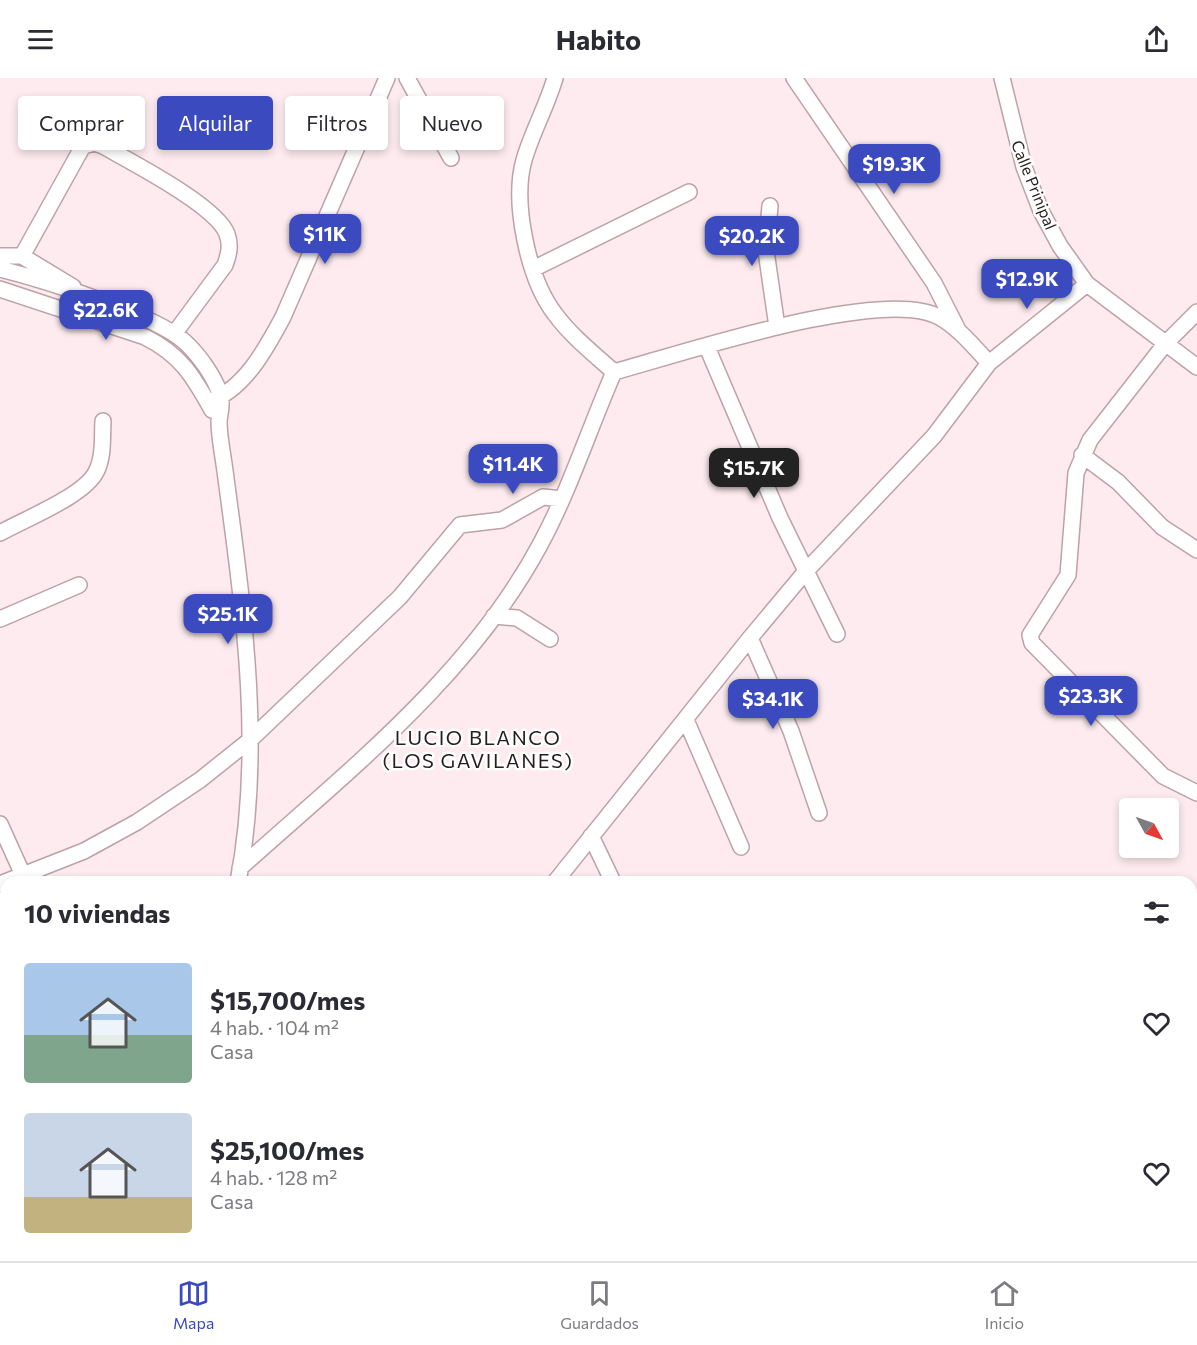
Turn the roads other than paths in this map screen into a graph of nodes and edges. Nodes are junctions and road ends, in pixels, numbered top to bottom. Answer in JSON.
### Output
{"nodes":[{"id":1,"x":387,"y":78,"type":"edge"},
{"id":2,"x":407,"y":78,"type":"edge"},
{"id":3,"x":555,"y":78,"type":"edge"},
{"id":4,"x":794,"y":78,"type":"edge"},
{"id":5,"x":1002,"y":78,"type":"edge"},
{"id":6,"x":451,"y":158,"type":"dead end"},
{"id":7,"x":689,"y":192,"type":"dead end"},
{"id":8,"x":770,"y":206,"type":"dead end"},
{"id":9,"x":0,"y":256,"type":"edge"},
{"id":10,"x":22,"y":256,"type":"junction"},
{"id":11,"x":533,"y":269,"type":"junction"},
{"id":12,"x":7,"y":271,"type":"edge"},
{"id":13,"x":1087,"y":284,"type":"junction"},
{"id":14,"x":4,"y":290,"type":"edge"},
{"id":15,"x":82,"y":295,"type":"junction"},
{"id":16,"x":1197,"y":312,"type":"edge"},
{"id":17,"x":777,"y":327,"type":"junction"},
{"id":18,"x":960,"y":333,"type":"junction"},
{"id":19,"x":174,"y":334,"type":"junction"},
{"id":20,"x":1165,"y":344,"type":"junction"},
{"id":21,"x":708,"y":346,"type":"junction"},
{"id":22,"x":989,"y":363,"type":"junction"},
{"id":23,"x":1197,"y":367,"type":"edge"},
{"id":24,"x":614,"y":372,"type":"junction"},
{"id":25,"x":215,"y":400,"type":"junction"},
{"id":26,"x":103,"y":422,"type":"dead end"},
{"id":27,"x":1082,"y":455,"type":"junction"},
{"id":28,"x":562,"y":500,"type":"junction"},
{"id":29,"x":0,"y":533,"type":"edge"},
{"id":30,"x":1197,"y":550,"type":"edge"},
{"id":31,"x":806,"y":571,"type":"junction"},
{"id":32,"x":79,"y":585,"type":"dead end"},
{"id":33,"x":494,"y":616,"type":"junction"},
{"id":34,"x":0,"y":619,"type":"edge"},
{"id":35,"x":837,"y":634,"type":"dead end"},
{"id":36,"x":750,"y":638,"type":"junction"},
{"id":37,"x":550,"y":639,"type":"dead end"},
{"id":38,"x":686,"y":720,"type":"junction"},
{"id":39,"x":250,"y":741,"type":"junction"},
{"id":40,"x":1197,"y":793,"type":"edge"},
{"id":41,"x":819,"y":813,"type":"dead end"},
{"id":42,"x":0,"y":824,"type":"edge"},
{"id":43,"x":591,"y":836,"type":"junction"},
{"id":44,"x":741,"y":847,"type":"dead end"},
{"id":45,"x":239,"y":875,"type":"edge"},
{"id":46,"x":22,"y":876,"type":"edge"},
{"id":47,"x":30,"y":876,"type":"edge"},
{"id":48,"x":560,"y":876,"type":"edge"},
{"id":49,"x":610,"y":876,"type":"edge"}],
"edges":[{"from":1,"to":25,"type":"street"},
{"from":2,"to":6,"type":"street"},
{"from":3,"to":11,"type":"street"},
{"from":4,"to":18,"type":"street"},
{"from":5,"to":13,"type":"street","name":"Calle Prinipal"},
{"from":7,"to":11,"type":"street"},
{"from":8,"to":17,"type":"street"},
{"from":9,"to":10,"type":"street"},
{"from":10,"to":15,"type":"street"},
{"from":10,"to":19,"type":"street"},
{"from":11,"to":24,"type":"street"},
{"from":12,"to":14,"type":"street"},
{"from":12,"to":15,"type":"street"},
{"from":13,"to":20,"type":"street","name":"Calle Prinipal"},
{"from":13,"to":22,"type":"street"},
{"from":14,"to":25,"type":"street"},
{"from":15,"to":19,"type":"street"},
{"from":16,"to":20,"type":"street"},
{"from":17,"to":18,"type":"street"},
{"from":17,"to":21,"type":"street"},
{"from":18,"to":22,"type":"street"},
{"from":19,"to":25,"type":"street"},
{"from":20,"to":23,"type":"street","name":"Calle Prinipal"},
{"from":20,"to":27,"type":"street"},
{"from":21,"to":24,"type":"street"},
{"from":21,"to":31,"type":"street"},
{"from":22,"to":31,"type":"street"},
{"from":24,"to":28,"type":"street"},
{"from":25,"to":39,"type":"street"},
{"from":26,"to":29,"type":"street"},
{"from":27,"to":30,"type":"street"},
{"from":27,"to":40,"type":"street"},
{"from":28,"to":33,"type":"street"},
{"from":28,"to":39,"type":"street"},
{"from":31,"to":35,"type":"street"},
{"from":31,"to":36,"type":"street"},
{"from":32,"to":34,"type":"street"},
{"from":33,"to":37,"type":"street"},
{"from":33,"to":45,"type":"street"},
{"from":36,"to":38,"type":"street"},
{"from":36,"to":41,"type":"street"},
{"from":38,"to":43,"type":"street"},
{"from":38,"to":44,"type":"street"},
{"from":39,"to":45,"type":"street"},
{"from":39,"to":47,"type":"street"},
{"from":42,"to":46,"type":"street"},
{"from":43,"to":48,"type":"street"},
{"from":43,"to":49,"type":"street"}]}
